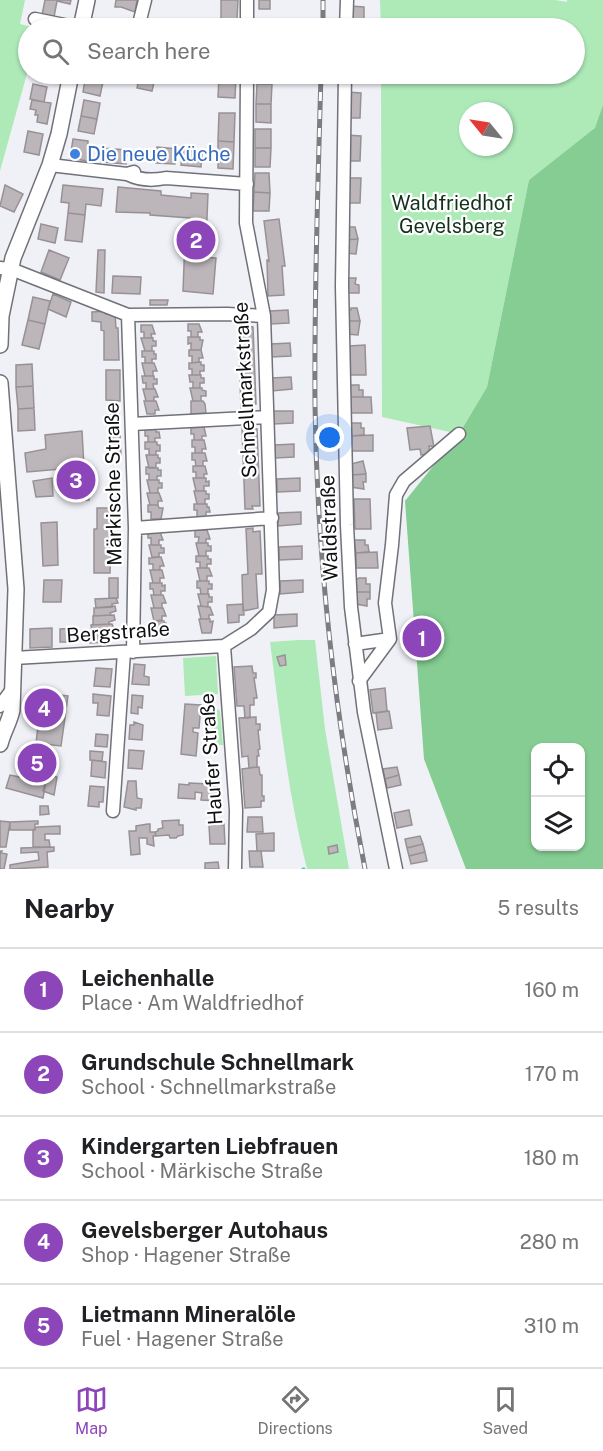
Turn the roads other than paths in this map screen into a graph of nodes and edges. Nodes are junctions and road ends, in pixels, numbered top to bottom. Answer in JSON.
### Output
{"nodes":[{"id":1,"x":87,"y":0,"type":"edge"},
{"id":2,"x":145,"y":0,"type":"edge"},
{"id":3,"x":247,"y":0,"type":"edge"},
{"id":4,"x":347,"y":0,"type":"edge"},
{"id":5,"x":82,"y":18,"type":"edge"},
{"id":6,"x":140,"y":18,"type":"edge"},
{"id":7,"x":247,"y":18,"type":"edge"},
{"id":8,"x":346,"y":18,"type":"edge"},
{"id":9,"x":70,"y":84,"type":"edge"},
{"id":10,"x":247,"y":84,"type":"edge"},
{"id":11,"x":345,"y":84,"type":"edge"},
{"id":12,"x":50,"y":165,"type":"junction"},
{"id":13,"x":247,"y":184,"type":"junction"},
{"id":14,"x":5,"y":268,"type":"edge"},
{"id":15,"x":128,"y":315,"type":"junction"},
{"id":16,"x":264,"y":316,"type":"junction"},
{"id":17,"x":0,"y":345,"type":"edge"},
{"id":18,"x":0,"y":383,"type":"edge"},
{"id":19,"x":267,"y":417,"type":"junction"},
{"id":20,"x":132,"y":424,"type":"junction"},
{"id":21,"x":459,"y":434,"type":"dead end"},
{"id":22,"x":272,"y":518,"type":"junction"},
{"id":23,"x":135,"y":528,"type":"junction"},
{"id":24,"x":390,"y":639,"type":"junction"},
{"id":25,"x":354,"y":644,"type":"junction"},
{"id":26,"x":224,"y":646,"type":"junction"},
{"id":27,"x":128,"y":652,"type":"junction"},
{"id":28,"x":14,"y":658,"type":"junction"},
{"id":29,"x":359,"y":681,"type":"junction"},
{"id":30,"x":11,"y":691,"type":"junction"},
{"id":31,"x":0,"y":706,"type":"edge"},
{"id":32,"x":1,"y":736,"type":"edge"},
{"id":33,"x":113,"y":812,"type":"dead end"},
{"id":34,"x":235,"y":869,"type":"edge"},
{"id":35,"x":396,"y":869,"type":"edge"}],
"edges":[{"from":1,"to":5,"type":"main road"},
{"from":2,"to":6,"type":"street"},
{"from":3,"to":7,"type":"street"},
{"from":4,"to":8,"type":"street"},
{"from":9,"to":12,"type":"main road"},
{"from":10,"to":13,"type":"street","name":"Schnellmarkstraße"},
{"from":11,"to":25,"type":"street","name":"Waldstraße"},
{"from":12,"to":13,"type":"street"},
{"from":12,"to":14,"type":"main road"},
{"from":13,"to":16,"type":"street","name":"Schnellmarkstraße"},
{"from":14,"to":15,"type":"street"},
{"from":14,"to":17,"type":"main road"},
{"from":15,"to":16,"type":"street"},
{"from":15,"to":20,"type":"street","name":"Märkische Straße"},
{"from":16,"to":19,"type":"street","name":"Schnellmarkstraße"},
{"from":18,"to":28,"type":"main road"},
{"from":19,"to":20,"type":"street"},
{"from":19,"to":22,"type":"street","name":"Schnellmarkstraße"},
{"from":20,"to":23,"type":"street","name":"Märkische Straße"},
{"from":21,"to":24,"type":"street"},
{"from":22,"to":23,"type":"street"},
{"from":22,"to":26,"type":"street","name":"Schnellmarkstraße"},
{"from":23,"to":27,"type":"street","name":"Märkische Straße"},
{"from":24,"to":25,"type":"street"},
{"from":24,"to":29,"type":"street"},
{"from":25,"to":29,"type":"street","name":"Waldstraße"},
{"from":26,"to":27,"type":"street","name":"Bergstraße"},
{"from":26,"to":34,"type":"street","name":"Haufer Straße"},
{"from":27,"to":28,"type":"street","name":"Bergstraße"},
{"from":27,"to":33,"type":"street","name":"Märkische Straße"},
{"from":28,"to":30,"type":"main road"},
{"from":29,"to":35,"type":"street","name":"Waldstraße"},
{"from":30,"to":31,"type":"street"},
{"from":30,"to":32,"type":"main road"}]}
